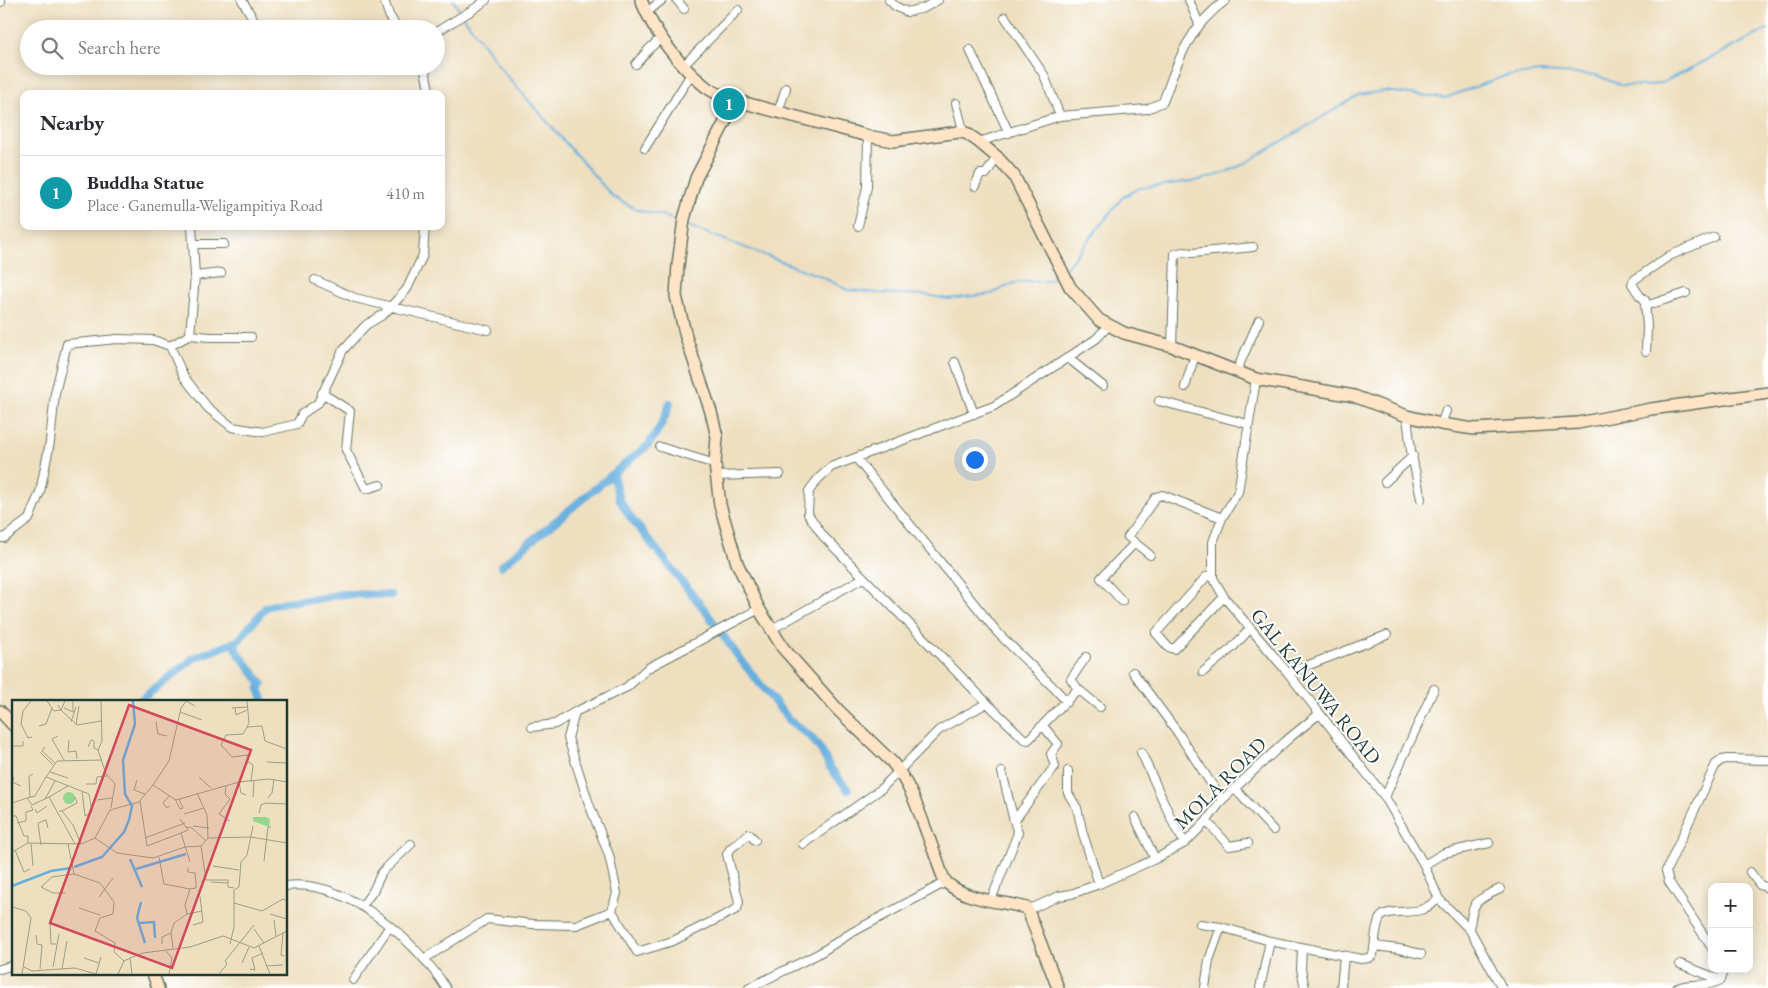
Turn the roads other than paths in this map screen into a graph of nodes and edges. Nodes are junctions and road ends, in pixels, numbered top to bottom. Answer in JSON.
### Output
{"nodes":[{"id":1,"x":242,"y":0,"type":"edge"},
{"id":2,"x":384,"y":0,"type":"edge"},
{"id":3,"x":486,"y":0,"type":"edge"},
{"id":4,"x":641,"y":0,"type":"edge"},
{"id":5,"x":662,"y":0,"type":"edge"},
{"id":6,"x":677,"y":0,"type":"edge"},
{"id":7,"x":889,"y":0,"type":"edge"},
{"id":8,"x":938,"y":0,"type":"edge"},
{"id":9,"x":1190,"y":0,"type":"edge"},
{"id":10,"x":1226,"y":0,"type":"edge"},
{"id":11,"x":684,"y":9,"type":"dead end"},
{"id":12,"x":738,"y":10,"type":"dead end"},
{"id":13,"x":646,"y":13,"type":"junction"},
{"id":14,"x":1005,"y":17,"type":"dead end"},
{"id":15,"x":254,"y":20,"type":"edge"},
{"id":16,"x":392,"y":20,"type":"edge"},
{"id":17,"x":1199,"y":24,"type":"junction"},
{"id":18,"x":445,"y":26,"type":"edge"},
{"id":19,"x":662,"y":38,"type":"junction"},
{"id":20,"x":970,"y":50,"type":"dead end"},
{"id":21,"x":636,"y":64,"type":"dead end"},
{"id":22,"x":688,"y":69,"type":"junction"},
{"id":23,"x":426,"y":75,"type":"edge"},
{"id":24,"x":786,"y":88,"type":"dead end"},
{"id":25,"x":429,"y":90,"type":"edge"},
{"id":26,"x":730,"y":99,"type":"junction"},
{"id":27,"x":956,"y":102,"type":"dead end"},
{"id":28,"x":778,"y":112,"type":"junction"},
{"id":29,"x":1060,"y":116,"type":"junction"},
{"id":30,"x":959,"y":132,"type":"junction"},
{"id":31,"x":1009,"y":132,"type":"junction"},
{"id":32,"x":868,"y":136,"type":"junction"},
{"id":33,"x":978,"y":142,"type":"junction"},
{"id":34,"x":645,"y":148,"type":"dead end"},
{"id":35,"x":996,"y":157,"type":"junction"},
{"id":36,"x":975,"y":186,"type":"dead end"},
{"id":37,"x":858,"y":226,"type":"dead end"},
{"id":38,"x":192,"y":230,"type":"edge"},
{"id":39,"x":425,"y":230,"type":"edge"},
{"id":40,"x":1714,"y":237,"type":"dead end"},
{"id":41,"x":194,"y":244,"type":"junction"},
{"id":42,"x":224,"y":244,"type":"dead end"},
{"id":43,"x":1253,"y":247,"type":"dead end"},
{"id":44,"x":221,"y":273,"type":"dead end"},
{"id":45,"x":195,"y":276,"type":"junction"},
{"id":46,"x":316,"y":280,"type":"dead end"},
{"id":47,"x":1686,"y":293,"type":"dead end"},
{"id":48,"x":1645,"y":306,"type":"junction"},
{"id":49,"x":389,"y":307,"type":"junction"},
{"id":50,"x":1259,"y":320,"type":"dead end"},
{"id":51,"x":1109,"y":325,"type":"junction"},
{"id":52,"x":488,"y":330,"type":"dead end"},
{"id":53,"x":190,"y":335,"type":"junction"},
{"id":54,"x":251,"y":337,"type":"dead end"},
{"id":55,"x":170,"y":346,"type":"junction"},
{"id":56,"x":1172,"y":346,"type":"junction"},
{"id":57,"x":1646,"y":351,"type":"dead end"},
{"id":58,"x":1195,"y":356,"type":"junction"},
{"id":59,"x":1068,"y":358,"type":"junction"},
{"id":60,"x":955,"y":362,"type":"dead end"},
{"id":61,"x":1236,"y":372,"type":"junction"},
{"id":62,"x":1256,"y":379,"type":"junction"},
{"id":63,"x":1103,"y":386,"type":"dead end"},
{"id":64,"x":1185,"y":387,"type":"dead end"},
{"id":65,"x":322,"y":393,"type":"junction"},
{"id":66,"x":1768,"y":393,"type":"edge"},
{"id":67,"x":1159,"y":401,"type":"dead end"},
{"id":68,"x":1446,"y":410,"type":"dead end"},
{"id":69,"x":974,"y":414,"type":"junction"},
{"id":70,"x":1407,"y":416,"type":"junction"},
{"id":71,"x":1248,"y":424,"type":"junction"},
{"id":72,"x":1441,"y":424,"type":"junction"},
{"id":73,"x":660,"y":447,"type":"dead end"},
{"id":74,"x":1413,"y":456,"type":"junction"},
{"id":75,"x":856,"y":458,"type":"junction"},
{"id":76,"x":715,"y":464,"type":"junction"},
{"id":77,"x":780,"y":474,"type":"dead end"},
{"id":78,"x":716,"y":476,"type":"junction"},
{"id":79,"x":1385,"y":482,"type":"dead end"},
{"id":80,"x":380,"y":485,"type":"dead end"},
{"id":81,"x":1421,"y":499,"type":"dead end"},
{"id":82,"x":1222,"y":518,"type":"junction"},
{"id":83,"x":0,"y":538,"type":"edge"},
{"id":84,"x":1135,"y":543,"type":"junction"},
{"id":85,"x":1150,"y":555,"type":"dead end"},
{"id":86,"x":1213,"y":573,"type":"junction"},
{"id":87,"x":863,"y":578,"type":"junction"},
{"id":88,"x":1224,"y":596,"type":"junction"},
{"id":89,"x":1122,"y":602,"type":"dead end"},
{"id":90,"x":759,"y":609,"type":"junction"},
{"id":91,"x":1250,"y":629,"type":"junction"},
{"id":92,"x":772,"y":630,"type":"junction"},
{"id":93,"x":1387,"y":635,"type":"dead end"},
{"id":94,"x":1086,"y":657,"type":"dead end"},
{"id":95,"x":1133,"y":672,"type":"dead end"},
{"id":96,"x":1203,"y":672,"type":"dead end"},
{"id":97,"x":1288,"y":673,"type":"junction"},
{"id":98,"x":1078,"y":689,"type":"junction"},
{"id":99,"x":1434,"y":689,"type":"dead end"},
{"id":100,"x":1067,"y":702,"type":"junction"},
{"id":101,"x":987,"y":703,"type":"junction"},
{"id":102,"x":1100,"y":707,"type":"dead end"},
{"id":103,"x":0,"y":710,"type":"edge"},
{"id":104,"x":575,"y":712,"type":"junction"},
{"id":105,"x":1319,"y":714,"type":"junction"},
{"id":106,"x":12,"y":724,"type":"edge"},
{"id":107,"x":1043,"y":726,"type":"junction"},
{"id":108,"x":532,"y":727,"type":"dead end"},
{"id":109,"x":1141,"y":752,"type":"dead end"},
{"id":110,"x":1768,"y":760,"type":"edge"},
{"id":111,"x":899,"y":770,"type":"junction"},
{"id":112,"x":1068,"y":771,"type":"dead end"},
{"id":113,"x":1002,"y":772,"type":"dead end"},
{"id":114,"x":1235,"y":789,"type":"junction"},
{"id":115,"x":1385,"y":798,"type":"junction"},
{"id":116,"x":1222,"y":800,"type":"junction"},
{"id":117,"x":1135,"y":817,"type":"dead end"},
{"id":118,"x":1014,"y":821,"type":"junction"},
{"id":119,"x":1206,"y":822,"type":"junction"},
{"id":120,"x":1273,"y":830,"type":"dead end"},
{"id":121,"x":756,"y":840,"type":"dead end"},
{"id":122,"x":1489,"y":842,"type":"dead end"},
{"id":123,"x":1185,"y":843,"type":"junction"},
{"id":124,"x":1248,"y":843,"type":"dead end"},
{"id":125,"x":411,"y":844,"type":"dead end"},
{"id":126,"x":802,"y":844,"type":"dead end"},
{"id":127,"x":1155,"y":859,"type":"junction"},
{"id":128,"x":1424,"y":865,"type":"junction"},
{"id":129,"x":1750,"y":872,"type":"dead end"},
{"id":130,"x":946,"y":882,"type":"junction"},
{"id":131,"x":1099,"y":884,"type":"junction"},
{"id":132,"x":288,"y":886,"type":"edge"},
{"id":133,"x":1768,"y":888,"type":"edge"},
{"id":134,"x":1500,"y":889,"type":"dead end"},
{"id":135,"x":1439,"y":899,"type":"junction"},
{"id":136,"x":992,"y":900,"type":"junction"},
{"id":137,"x":362,"y":906,"type":"junction"},
{"id":138,"x":1027,"y":908,"type":"junction"},
{"id":139,"x":612,"y":911,"type":"junction"},
{"id":140,"x":1200,"y":924,"type":"dead end"},
{"id":141,"x":390,"y":926,"type":"junction"},
{"id":142,"x":1220,"y":928,"type":"junction"},
{"id":143,"x":1470,"y":930,"type":"junction"},
{"id":144,"x":1270,"y":941,"type":"junction"},
{"id":145,"x":1708,"y":942,"type":"edge"},
{"id":146,"x":1375,"y":946,"type":"junction"},
{"id":147,"x":1302,"y":948,"type":"junction"},
{"id":148,"x":1421,"y":954,"type":"dead end"},
{"id":149,"x":1344,"y":956,"type":"junction"},
{"id":150,"x":424,"y":959,"type":"junction"},
{"id":151,"x":1680,"y":964,"type":"dead end"},
{"id":152,"x":1723,"y":973,"type":"edge"},
{"id":153,"x":154,"y":976,"type":"edge"},
{"id":154,"x":353,"y":980,"type":"dead end"},
{"id":155,"x":1721,"y":980,"type":"junction"},
{"id":156,"x":1501,"y":986,"type":"edge"},
{"id":157,"x":158,"y":988,"type":"edge"},
{"id":158,"x":446,"y":988,"type":"edge"},
{"id":159,"x":749,"y":988,"type":"edge"},
{"id":160,"x":1058,"y":988,"type":"edge"},
{"id":161,"x":1205,"y":988,"type":"edge"},
{"id":162,"x":1260,"y":988,"type":"edge"},
{"id":163,"x":1305,"y":988,"type":"edge"},
{"id":164,"x":1341,"y":988,"type":"edge"},
{"id":165,"x":1491,"y":988,"type":"edge"},
{"id":166,"x":1677,"y":988,"type":"edge"}],
"edges":[{"from":1,"to":15,"type":"street"},
{"from":2,"to":16,"type":"street"},
{"from":3,"to":18,"type":"street"},
{"from":4,"to":13,"type":"street"},
{"from":5,"to":13,"type":"street"},
{"from":6,"to":11,"type":"street"},
{"from":7,"to":8,"type":"street"},
{"from":9,"to":17,"type":"street"},
{"from":10,"to":17,"type":"street"},
{"from":12,"to":22,"type":"street"},
{"from":13,"to":19,"type":"street"},
{"from":14,"to":29,"type":"street"},
{"from":17,"to":29,"type":"street"},
{"from":19,"to":21,"type":"street"},
{"from":19,"to":22,"type":"street"},
{"from":20,"to":31,"type":"street"},
{"from":22,"to":26,"type":"street"},
{"from":22,"to":34,"type":"street"},
{"from":23,"to":25,"type":"street"},
{"from":24,"to":28,"type":"street"},
{"from":26,"to":28,"type":"street"},
{"from":26,"to":76,"type":"street"},
{"from":27,"to":30,"type":"street"},
{"from":28,"to":32,"type":"street"},
{"from":29,"to":31,"type":"street"},
{"from":30,"to":32,"type":"street"},
{"from":30,"to":33,"type":"street"},
{"from":31,"to":33,"type":"street"},
{"from":32,"to":37,"type":"street"},
{"from":33,"to":35,"type":"street"},
{"from":35,"to":36,"type":"street"},
{"from":35,"to":51,"type":"street"},
{"from":38,"to":41,"type":"street"},
{"from":39,"to":49,"type":"street"},
{"from":40,"to":48,"type":"street"},
{"from":41,"to":42,"type":"street"},
{"from":41,"to":45,"type":"street"},
{"from":43,"to":56,"type":"street"},
{"from":44,"to":45,"type":"street"},
{"from":45,"to":53,"type":"street"},
{"from":46,"to":49,"type":"street"},
{"from":47,"to":48,"type":"street"},
{"from":48,"to":57,"type":"street"},
{"from":49,"to":52,"type":"street"},
{"from":49,"to":65,"type":"street"},
{"from":50,"to":61,"type":"street"},
{"from":51,"to":56,"type":"street"},
{"from":51,"to":59,"type":"street"},
{"from":53,"to":54,"type":"street"},
{"from":53,"to":55,"type":"street"},
{"from":55,"to":65,"type":"street"},
{"from":55,"to":83,"type":"street"},
{"from":56,"to":58,"type":"street"},
{"from":58,"to":61,"type":"street"},
{"from":58,"to":64,"type":"street"},
{"from":59,"to":63,"type":"street"},
{"from":59,"to":69,"type":"street"},
{"from":60,"to":69,"type":"street"},
{"from":61,"to":62,"type":"street"},
{"from":62,"to":70,"type":"street"},
{"from":62,"to":71,"type":"street","name":"GAL KANUWA ROAD"},
{"from":65,"to":80,"type":"street"},
{"from":66,"to":72,"type":"street"},
{"from":67,"to":71,"type":"street"},
{"from":68,"to":72,"type":"street"},
{"from":69,"to":75,"type":"street"},
{"from":70,"to":72,"type":"street"},
{"from":70,"to":74,"type":"street"},
{"from":71,"to":82,"type":"street","name":"GAL KANUWA ROAD"},
{"from":73,"to":76,"type":"street"},
{"from":74,"to":79,"type":"street"},
{"from":74,"to":81,"type":"street"},
{"from":75,"to":87,"type":"street"},
{"from":75,"to":100,"type":"street"},
{"from":76,"to":78,"type":"street"},
{"from":77,"to":78,"type":"street"},
{"from":78,"to":90,"type":"street"},
{"from":82,"to":84,"type":"street"},
{"from":82,"to":86,"type":"street","name":"GAL KANUWA ROAD"},
{"from":84,"to":85,"type":"street"},
{"from":84,"to":89,"type":"street"},
{"from":86,"to":88,"type":"street","name":"GAL KANUWA ROAD"},
{"from":86,"to":88,"type":"street"},
{"from":87,"to":92,"type":"street"},
{"from":87,"to":101,"type":"street"},
{"from":88,"to":91,"type":"street","name":"GAL KANUWA ROAD"},
{"from":90,"to":92,"type":"street"},
{"from":90,"to":104,"type":"street"},
{"from":91,"to":96,"type":"street"},
{"from":91,"to":97,"type":"street","name":"GAL KANUWA ROAD"},
{"from":92,"to":111,"type":"street"},
{"from":93,"to":97,"type":"street"},
{"from":94,"to":98,"type":"street"},
{"from":95,"to":116,"type":"street"},
{"from":97,"to":105,"type":"street","name":"GAL KANUWA ROAD"},
{"from":98,"to":100,"type":"street"},
{"from":98,"to":102,"type":"street"},
{"from":99,"to":115,"type":"street"},
{"from":100,"to":107,"type":"street"},
{"from":101,"to":107,"type":"street"},
{"from":101,"to":111,"type":"street"},
{"from":103,"to":106,"type":"street"},
{"from":104,"to":108,"type":"street"},
{"from":104,"to":139,"type":"street"},
{"from":105,"to":114,"type":"street","name":"MOLA ROAD"},
{"from":105,"to":115,"type":"street","name":"GAL KANUWA ROAD"},
{"from":107,"to":118,"type":"street"},
{"from":109,"to":123,"type":"street"},
{"from":110,"to":145,"type":"street"},
{"from":111,"to":126,"type":"street"},
{"from":111,"to":130,"type":"street"},
{"from":112,"to":131,"type":"street"},
{"from":113,"to":118,"type":"street"},
{"from":114,"to":116,"type":"street","name":"MOLA ROAD"},
{"from":114,"to":120,"type":"street"},
{"from":115,"to":128,"type":"street","name":"GAL KANUWA ROAD"},
{"from":116,"to":119,"type":"street","name":"MOLA ROAD"},
{"from":117,"to":127,"type":"street"},
{"from":118,"to":136,"type":"street"},
{"from":119,"to":123,"type":"street","name":"MOLA ROAD"},
{"from":119,"to":124,"type":"street"},
{"from":121,"to":139,"type":"street"},
{"from":122,"to":128,"type":"street"},
{"from":123,"to":127,"type":"street","name":"MOLA ROAD"},
{"from":125,"to":137,"type":"street"},
{"from":127,"to":131,"type":"street","name":"MOLA ROAD"},
{"from":128,"to":135,"type":"street","name":"GAL KANUWA ROAD"},
{"from":129,"to":133,"type":"street"},
{"from":130,"to":136,"type":"street"},
{"from":130,"to":159,"type":"street"},
{"from":131,"to":138,"type":"street","name":"MOLA ROAD"},
{"from":132,"to":137,"type":"street"},
{"from":134,"to":143,"type":"street"},
{"from":135,"to":143,"type":"street","name":"GAL KANUWA ROAD"},
{"from":135,"to":146,"type":"street"},
{"from":136,"to":138,"type":"street"},
{"from":137,"to":141,"type":"street"},
{"from":138,"to":160,"type":"street"},
{"from":139,"to":150,"type":"street"},
{"from":140,"to":142,"type":"street"},
{"from":141,"to":150,"type":"street"},
{"from":141,"to":154,"type":"street"},
{"from":142,"to":144,"type":"street"},
{"from":142,"to":161,"type":"street"},
{"from":143,"to":156,"type":"street","name":"GAL KANUWA ROAD"},
{"from":144,"to":147,"type":"street"},
{"from":144,"to":162,"type":"street"},
{"from":146,"to":148,"type":"street"},
{"from":146,"to":149,"type":"street"},
{"from":147,"to":149,"type":"street"},
{"from":147,"to":163,"type":"street"},
{"from":149,"to":164,"type":"street"},
{"from":150,"to":158,"type":"street"},
{"from":151,"to":155,"type":"street"},
{"from":152,"to":155,"type":"street"},
{"from":153,"to":157,"type":"street"},
{"from":155,"to":166,"type":"street"},
{"from":156,"to":165,"type":"street"}]}
